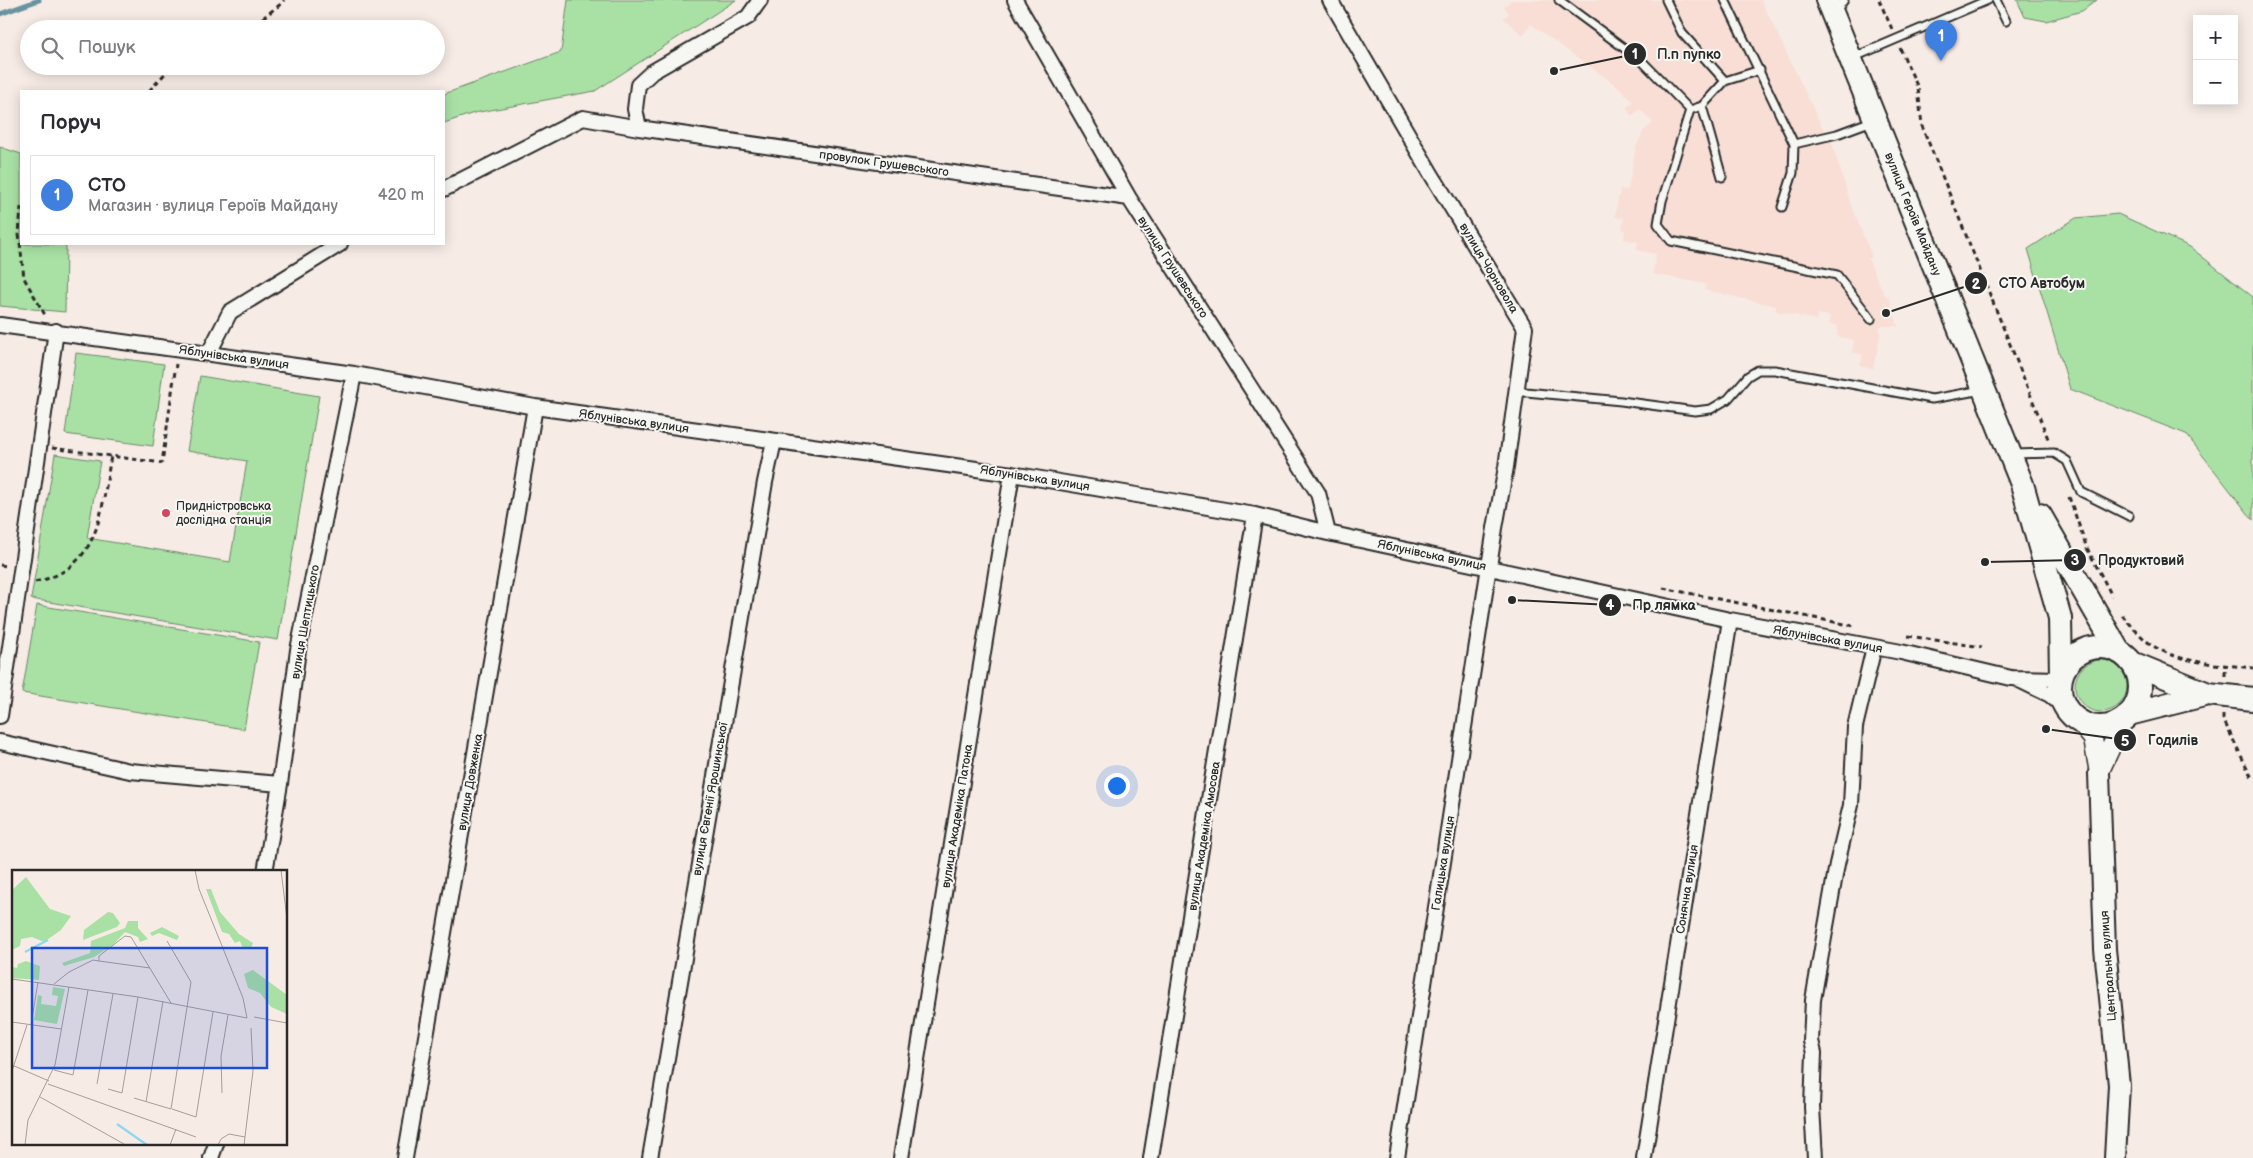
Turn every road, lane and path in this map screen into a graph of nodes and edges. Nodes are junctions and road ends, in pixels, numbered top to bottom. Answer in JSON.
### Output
{"nodes":[{"id":1,"x":284,"y":0,"type":"edge"},
{"id":2,"x":1015,"y":0,"type":"edge"},
{"id":3,"x":1330,"y":0,"type":"edge"},
{"id":4,"x":1559,"y":0,"type":"edge"},
{"id":5,"x":1666,"y":0,"type":"edge"},
{"id":6,"x":1725,"y":0,"type":"edge"},
{"id":7,"x":1879,"y":0,"type":"edge"},
{"id":8,"x":1988,"y":0,"type":"edge"},
{"id":9,"x":1996,"y":0,"type":"edge"},
{"id":10,"x":759,"y":1,"type":"edge"},
{"id":11,"x":1834,"y":5,"type":"edge"},
{"id":12,"x":260,"y":20,"type":"edge"},
{"id":13,"x":2006,"y":21,"type":"dead end"},
{"id":14,"x":1896,"y":38,"type":"junction"},
{"id":15,"x":1850,"y":59,"type":"junction"},
{"id":16,"x":1760,"y":70,"type":"junction"},
{"id":17,"x":164,"y":75,"type":"edge"},
{"id":18,"x":1725,"y":81,"type":"junction"},
{"id":19,"x":150,"y":90,"type":"edge"},
{"id":20,"x":1702,"y":106,"type":"junction"},
{"id":21,"x":1690,"y":110,"type":"junction"},
{"id":22,"x":1875,"y":120,"type":"junction"},
{"id":23,"x":639,"y":128,"type":"junction"},
{"id":24,"x":1794,"y":144,"type":"junction"},
{"id":25,"x":1722,"y":177,"type":"dead end"},
{"id":26,"x":445,"y":188,"type":"edge"},
{"id":27,"x":1129,"y":198,"type":"junction"},
{"id":28,"x":1782,"y":207,"type":"dead end"},
{"id":29,"x":21,"y":245,"type":"edge"},
{"id":30,"x":338,"y":245,"type":"edge"},
{"id":31,"x":1871,"y":320,"type":"dead end"},
{"id":32,"x":0,"y":325,"type":"edge"},
{"id":33,"x":56,"y":331,"type":"junction"},
{"id":34,"x":178,"y":348,"type":"junction"},
{"id":35,"x":209,"y":353,"type":"junction"},
{"id":36,"x":354,"y":374,"type":"junction"},
{"id":37,"x":1984,"y":389,"type":"junction"},
{"id":38,"x":1516,"y":391,"type":"junction"},
{"id":39,"x":535,"y":407,"type":"junction"},
{"id":40,"x":774,"y":441,"type":"junction"},
{"id":41,"x":40,"y":446,"type":"junction"},
{"id":42,"x":2054,"y":453,"type":"junction"},
{"id":43,"x":2011,"y":454,"type":"junction"},
{"id":44,"x":110,"y":456,"type":"junction"},
{"id":45,"x":1012,"y":474,"type":"junction"},
{"id":46,"x":2022,"y":484,"type":"junction"},
{"id":47,"x":2066,"y":488,"type":"dead end"},
{"id":48,"x":1255,"y":515,"type":"junction"},
{"id":49,"x":2129,"y":516,"type":"dead end"},
{"id":50,"x":1328,"y":533,"type":"junction"},
{"id":51,"x":1489,"y":567,"type":"junction"},
{"id":52,"x":20,"y":585,"type":"junction"},
{"id":53,"x":2114,"y":600,"type":"dead end"},
{"id":54,"x":2118,"y":608,"type":"dead end"},
{"id":55,"x":1730,"y":620,"type":"junction"},
{"id":56,"x":1874,"y":647,"type":"junction"},
{"id":57,"x":2126,"y":658,"type":"junction"},
{"id":58,"x":2226,"y":664,"type":"junction"},
{"id":59,"x":2253,"y":668,"type":"edge"},
{"id":60,"x":2061,"y":677,"type":"junction"},
{"id":61,"x":2011,"y":678,"type":"junction"},
{"id":62,"x":2216,"y":695,"type":"junction"},
{"id":63,"x":2253,"y":699,"type":"edge"},
{"id":64,"x":2071,"y":714,"type":"junction"},
{"id":65,"x":0,"y":716,"type":"edge"},
{"id":66,"x":2127,"y":716,"type":"junction"},
{"id":67,"x":0,"y":742,"type":"edge"},
{"id":68,"x":2099,"y":773,"type":"junction"},
{"id":69,"x":2253,"y":780,"type":"edge"},
{"id":70,"x":280,"y":784,"type":"junction"},
{"id":71,"x":265,"y":870,"type":"edge"},
{"id":72,"x":215,"y":1146,"type":"edge"},
{"id":73,"x":211,"y":1158,"type":"edge"},
{"id":74,"x":404,"y":1158,"type":"edge"},
{"id":75,"x":650,"y":1158,"type":"edge"},
{"id":76,"x":901,"y":1158,"type":"edge"},
{"id":77,"x":1152,"y":1158,"type":"edge"},
{"id":78,"x":1397,"y":1158,"type":"edge"},
{"id":79,"x":1644,"y":1158,"type":"edge"},
{"id":80,"x":1815,"y":1158,"type":"edge"},
{"id":81,"x":2115,"y":1158,"type":"edge"}],
"edges":[{"from":1,"to":12,"type":"path"},
{"from":2,"to":27,"type":"street","name":"вулиця Грушевського"},
{"from":3,"to":38,"type":"street","name":"вулиця Чорновола"},
{"from":4,"to":21,"type":"lane"},
{"from":5,"to":18,"type":"lane"},
{"from":6,"to":16,"type":"lane"},
{"from":7,"to":14,"type":"path"},
{"from":8,"to":14,"type":"lane"},
{"from":9,"to":13,"type":"lane"},
{"from":10,"to":23,"type":"street"},
{"from":11,"to":15,"type":"main road","name":"вулиця Героїв Майдану"},
{"from":14,"to":15,"type":"lane"},
{"from":14,"to":42,"type":"path"},
{"from":15,"to":22,"type":"main road","name":"вулиця Героїв Майдану"},
{"from":16,"to":18,"type":"lane"},
{"from":16,"to":24,"type":"lane"},
{"from":17,"to":19,"type":"path"},
{"from":18,"to":20,"type":"lane"},
{"from":20,"to":21,"type":"lane"},
{"from":20,"to":25,"type":"lane"},
{"from":21,"to":31,"type":"lane"},
{"from":22,"to":24,"type":"lane"},
{"from":22,"to":37,"type":"main road","name":"вулиця Героїв Майдану"},
{"from":23,"to":26,"type":"street","name":"провулок Грушевського"},
{"from":23,"to":27,"type":"street","name":"провулок Грушевського"},
{"from":24,"to":28,"type":"lane"},
{"from":27,"to":50,"type":"street","name":"вулиця Грушевського"},
{"from":29,"to":33,"type":"path"},
{"from":30,"to":35,"type":"street"},
{"from":32,"to":33,"type":"street","name":"Яблунівська вулиця"},
{"from":33,"to":34,"type":"street","name":"Яблунівська вулиця"},
{"from":33,"to":41,"type":"street"},
{"from":34,"to":35,"type":"street","name":"Яблунівська вулиця"},
{"from":34,"to":44,"type":"path"},
{"from":35,"to":36,"type":"street","name":"Яблунівська вулиця"},
{"from":36,"to":39,"type":"street","name":"Яблунівська вулиця"},
{"from":36,"to":70,"type":"street","name":"вулиця Шептицького"},
{"from":37,"to":38,"type":"lane"},
{"from":37,"to":43,"type":"main road","name":"вулиця Героїв Майдану"},
{"from":38,"to":51,"type":"street","name":"вулиця Чорновола"},
{"from":39,"to":40,"type":"street","name":"Яблунівська вулиця"},
{"from":39,"to":74,"type":"street","name":"вулиця Довженка"},
{"from":40,"to":45,"type":"street","name":"Яблунівська вулиця"},
{"from":40,"to":75,"type":"street","name":"вулиця Євгенії Ярошинської"},
{"from":41,"to":44,"type":"path"},
{"from":41,"to":52,"type":"street"},
{"from":42,"to":43,"type":"lane"},
{"from":42,"to":49,"type":"lane"},
{"from":43,"to":46,"type":"main road","name":"вулиця Героїв Майдану"},
{"from":44,"to":52,"type":"path"},
{"from":45,"to":48,"type":"street","name":"Яблунівська вулиця"},
{"from":45,"to":76,"type":"street","name":"вулиця Академіка Патона"},
{"from":46,"to":57,"type":"main road"},
{"from":46,"to":60,"type":"main road"},
{"from":47,"to":53,"type":"path"},
{"from":48,"to":50,"type":"street","name":"Яблунівська вулиця"},
{"from":48,"to":77,"type":"street","name":"вулиця Академіка Амосова"},
{"from":50,"to":51,"type":"street","name":"Яблунівська вулиця"},
{"from":51,"to":55,"type":"street","name":"Яблунівська вулиця"},
{"from":51,"to":78,"type":"street","name":"Галицька вулиця"},
{"from":52,"to":65,"type":"street"},
{"from":54,"to":58,"type":"path"},
{"from":55,"to":56,"type":"street","name":"Яблунівська вулиця"},
{"from":55,"to":79,"type":"street","name":"Сонячна вулиця"},
{"from":56,"to":61,"type":"street","name":"Яблунівська вулиця"},
{"from":56,"to":80,"type":"street"},
{"from":57,"to":60,"type":"main road"},
{"from":57,"to":62,"type":"main road"},
{"from":57,"to":66,"type":"main road"},
{"from":58,"to":59,"type":"path"},
{"from":58,"to":62,"type":"path"},
{"from":60,"to":61,"type":"street","name":"Яблунівська вулиця"},
{"from":60,"to":64,"type":"main road"},
{"from":61,"to":64,"type":"street"},
{"from":62,"to":63,"type":"main road"},
{"from":62,"to":66,"type":"main road"},
{"from":62,"to":69,"type":"path"},
{"from":64,"to":66,"type":"main road"},
{"from":64,"to":68,"type":"street"},
{"from":66,"to":68,"type":"street"},
{"from":67,"to":70,"type":"street"},
{"from":68,"to":81,"type":"main road","name":"Центральна вулиця"},
{"from":70,"to":71,"type":"street","name":"вулиця Шептицького"},
{"from":72,"to":73,"type":"street"}]}
